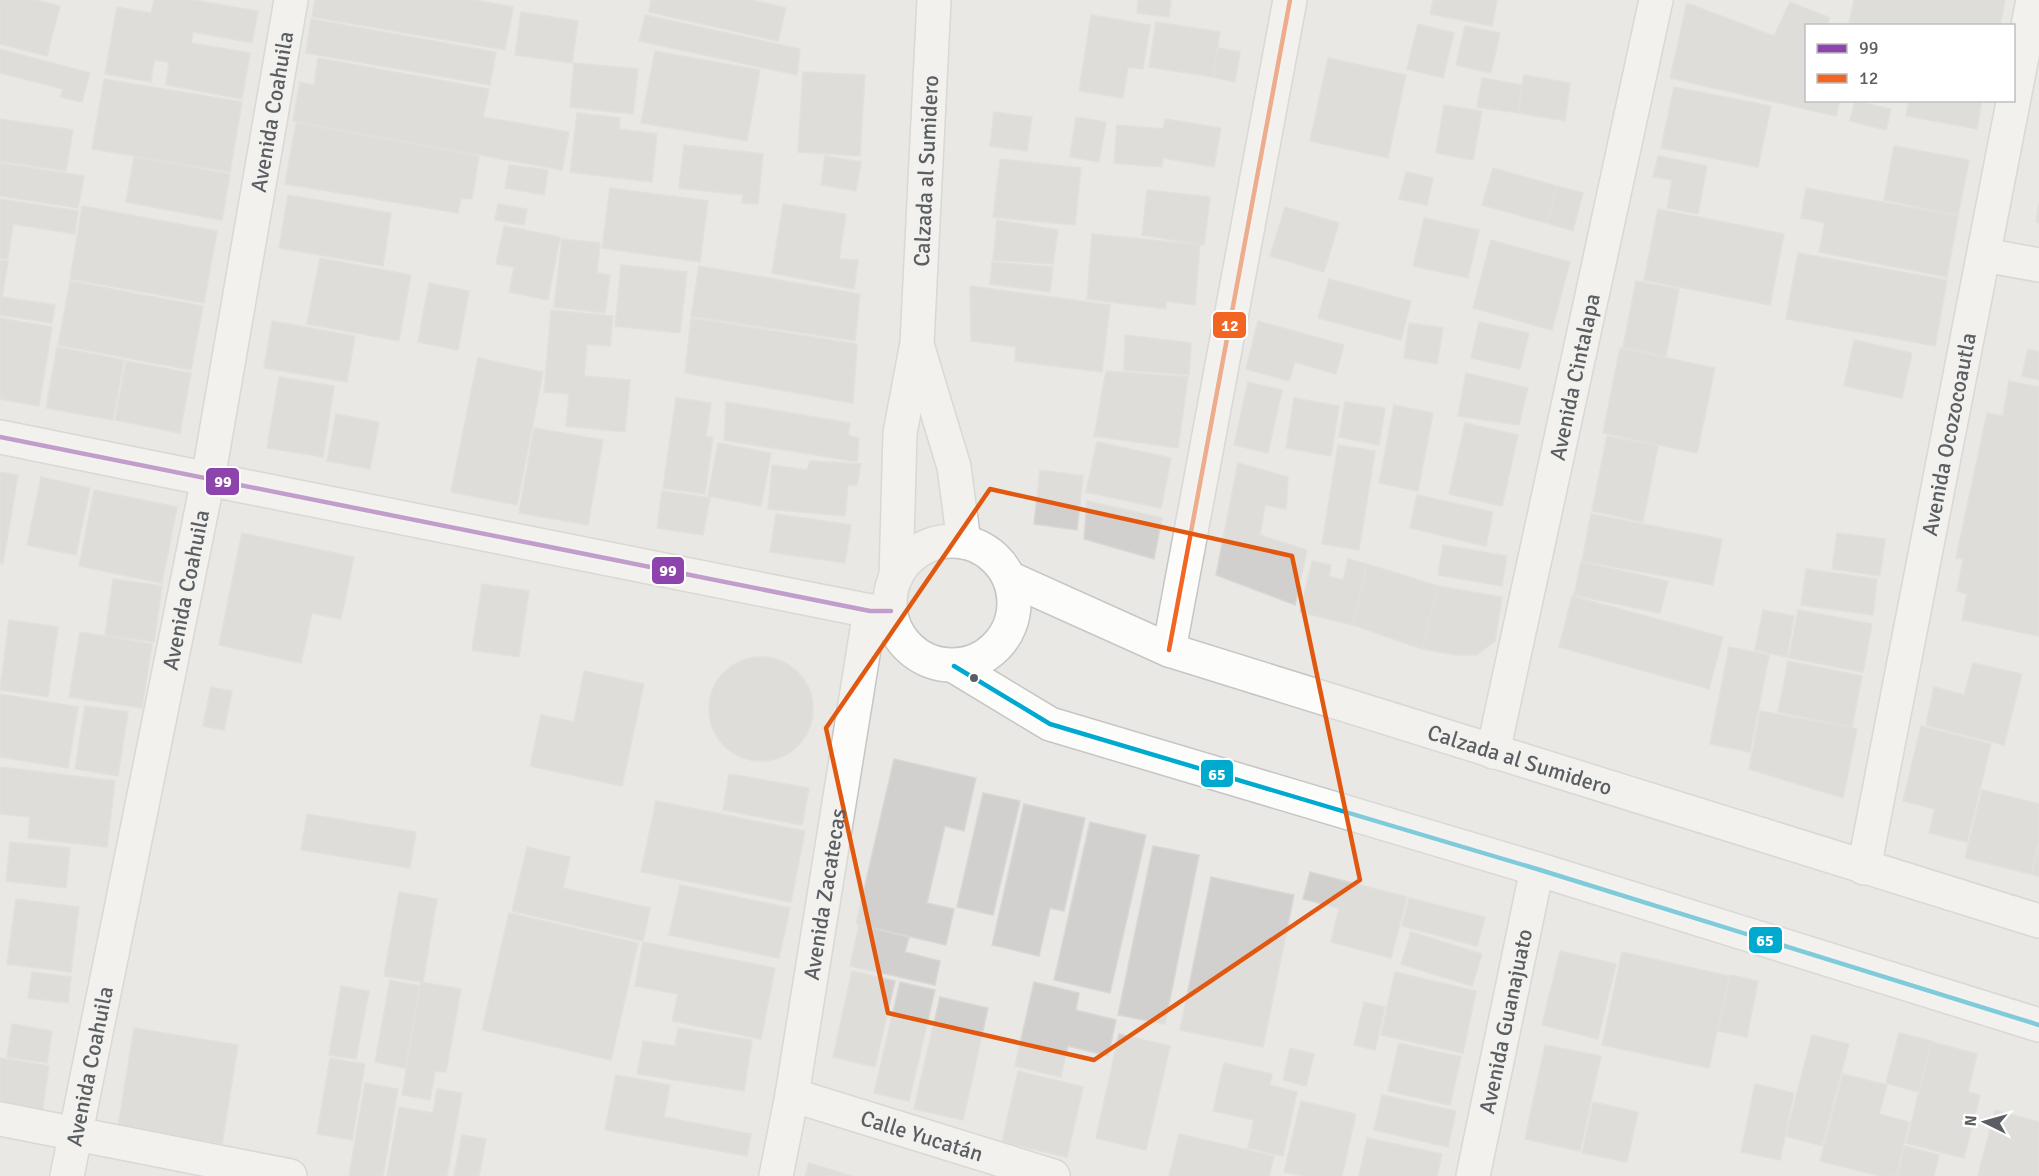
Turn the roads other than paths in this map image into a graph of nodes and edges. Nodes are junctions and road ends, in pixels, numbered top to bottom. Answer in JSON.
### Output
{"nodes":[{"id":1,"x":291,"y":0,"type":"edge"},
{"id":2,"x":934,"y":0,"type":"edge"},
{"id":3,"x":1290,"y":0,"type":"edge"},
{"id":4,"x":1656,"y":0,"type":"edge"},
{"id":5,"x":2033,"y":0,"type":"edge"},
{"id":6,"x":2015,"y":94,"type":"edge"},
{"id":7,"x":2013,"y":102,"type":"edge"},
{"id":8,"x":1984,"y":255,"type":"junction"},
{"id":9,"x":2039,"y":265,"type":"edge"},
{"id":10,"x":917,"y":343,"type":"junction"},
{"id":11,"x":0,"y":437,"type":"edge"},
{"id":12,"x":208,"y":479,"type":"junction"},
{"id":13,"x":964,"y":542,"type":"junction"},
{"id":14,"x":896,"y":577,"type":"junction"},
{"id":15,"x":1009,"y":578,"type":"junction"},
{"id":16,"x":880,"y":611,"type":"junction"},
{"id":17,"x":1169,"y":650,"type":"junction"},
{"id":18,"x":954,"y":666,"type":"junction"},
{"id":19,"x":1494,"y":752,"type":"junction"},
{"id":20,"x":1864,"y":868,"type":"junction"},
{"id":21,"x":1537,"y":869,"type":"junction"},
{"id":22,"x":2039,"y":921,"type":"edge"},
{"id":23,"x":2039,"y":1026,"type":"edge"},
{"id":24,"x":792,"y":1095,"type":"junction"},
{"id":25,"x":0,"y":1119,"type":"edge"},
{"id":26,"x":76,"y":1134,"type":"junction"},
{"id":27,"x":67,"y":1176,"type":"edge"},
{"id":28,"x":290,"y":1176,"type":"edge"},
{"id":29,"x":776,"y":1176,"type":"edge"},
{"id":30,"x":1053,"y":1176,"type":"edge"},
{"id":31,"x":1473,"y":1176,"type":"edge"}],
"edges":[{"from":1,"to":12,"type":"street","name":"Avenida Coahuila"},
{"from":2,"to":10,"type":"street","name":"Calzada al Sumidero"},
{"from":3,"to":17,"type":"street"},
{"from":4,"to":19,"type":"street","name":"Avenida Cintalapa"},
{"from":5,"to":6,"type":"street","name":"Avenida Ocozocoautla"},
{"from":7,"to":8,"type":"street","name":"Avenida Ocozocoautla"},
{"from":8,"to":9,"type":"street"},
{"from":8,"to":20,"type":"street","name":"Avenida Ocozocoautla"},
{"from":10,"to":13,"type":"street","name":"Calzada al Sumidero"},
{"from":10,"to":14,"type":"street","name":"Calzada al Sumidero"},
{"from":11,"to":12,"type":"street"},
{"from":12,"to":16,"type":"street"},
{"from":12,"to":26,"type":"street","name":"Avenida Coahuila"},
{"from":13,"to":14,"type":"street"},
{"from":13,"to":15,"type":"street"},
{"from":14,"to":16,"type":"street"},
{"from":15,"to":17,"type":"street","name":"Calzada al Sumidero"},
{"from":15,"to":18,"type":"street"},
{"from":16,"to":18,"type":"street"},
{"from":16,"to":24,"type":"street","name":"Avenida Zacatecas"},
{"from":17,"to":19,"type":"street","name":"Calzada al Sumidero"},
{"from":18,"to":21,"type":"street"},
{"from":19,"to":20,"type":"street","name":"Calzada al Sumidero"},
{"from":20,"to":22,"type":"street","name":"Calzada al Sumidero"},
{"from":21,"to":23,"type":"street"},
{"from":21,"to":31,"type":"street","name":"Avenida Guanajuato"},
{"from":24,"to":29,"type":"street","name":"Avenida Zacatecas"},
{"from":24,"to":30,"type":"street","name":"Calle Yucatán"},
{"from":25,"to":26,"type":"street"},
{"from":26,"to":27,"type":"street","name":"Avenida Coahuila"},
{"from":26,"to":28,"type":"street"}]}
